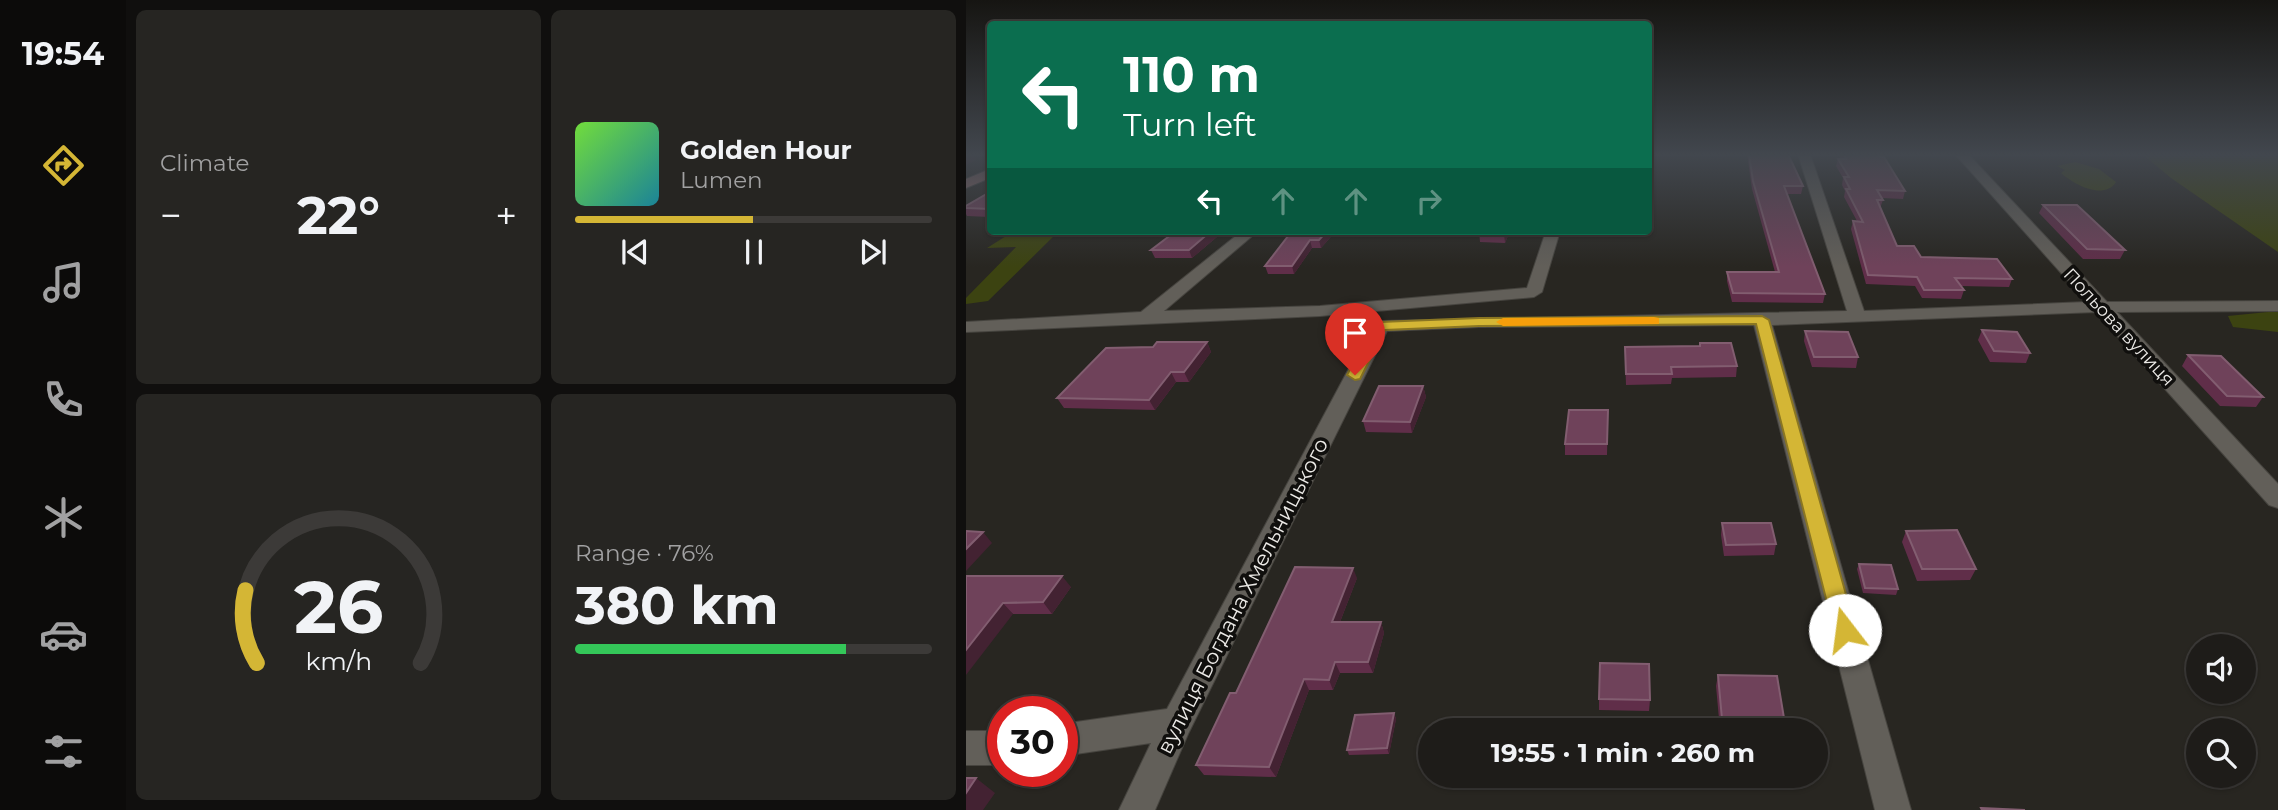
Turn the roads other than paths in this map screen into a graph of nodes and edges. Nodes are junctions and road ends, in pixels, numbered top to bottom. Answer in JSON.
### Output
{"nodes":[{"id":1,"x":1816,"y":192,"type":"edge"},
{"id":2,"x":1996,"y":192,"type":"edge"},
{"id":3,"x":1246,"y":235,"type":"edge"},
{"id":4,"x":1552,"y":235,"type":"edge"},
{"id":5,"x":2278,"y":306,"type":"edge"},
{"id":6,"x":2101,"y":307,"type":"junction"},
{"id":7,"x":1320,"y":311,"type":"junction"},
{"id":8,"x":1857,"y":316,"type":"junction"},
{"id":9,"x":1146,"y":317,"type":"junction"},
{"id":10,"x":1762,"y":320,"type":"junction"},
{"id":11,"x":1380,"y":326,"type":"junction"},
{"id":12,"x":966,"y":327,"type":"edge"},
{"id":13,"x":2278,"y":499,"type":"edge"},
{"id":14,"x":1177,"y":723,"type":"junction"},
{"id":15,"x":1078,"y":738,"type":"edge"},
{"id":16,"x":966,"y":748,"type":"edge"},
{"id":17,"x":987,"y":748,"type":"edge"},
{"id":18,"x":1137,"y":810,"type":"edge"},
{"id":19,"x":1893,"y":810,"type":"edge"}],
"edges":[{"from":1,"to":8,"type":"street"},
{"from":2,"to":6,"type":"street","name":"Польова вулиця"},
{"from":3,"to":9,"type":"street"},
{"from":4,"to":7,"type":"street"},
{"from":5,"to":6,"type":"street"},
{"from":6,"to":8,"type":"street"},
{"from":6,"to":13,"type":"street","name":"Польова вулиця"},
{"from":7,"to":9,"type":"street"},
{"from":7,"to":11,"type":"street"},
{"from":8,"to":10,"type":"street"},
{"from":9,"to":12,"type":"street"},
{"from":10,"to":11,"type":"street"},
{"from":10,"to":19,"type":"street"},
{"from":11,"to":14,"type":"street","name":"вулиця Богдана Хмельницького"},
{"from":14,"to":15,"type":"street"},
{"from":14,"to":18,"type":"street","name":"вулиця Богдана Хмельницького"},
{"from":16,"to":17,"type":"street"}]}
